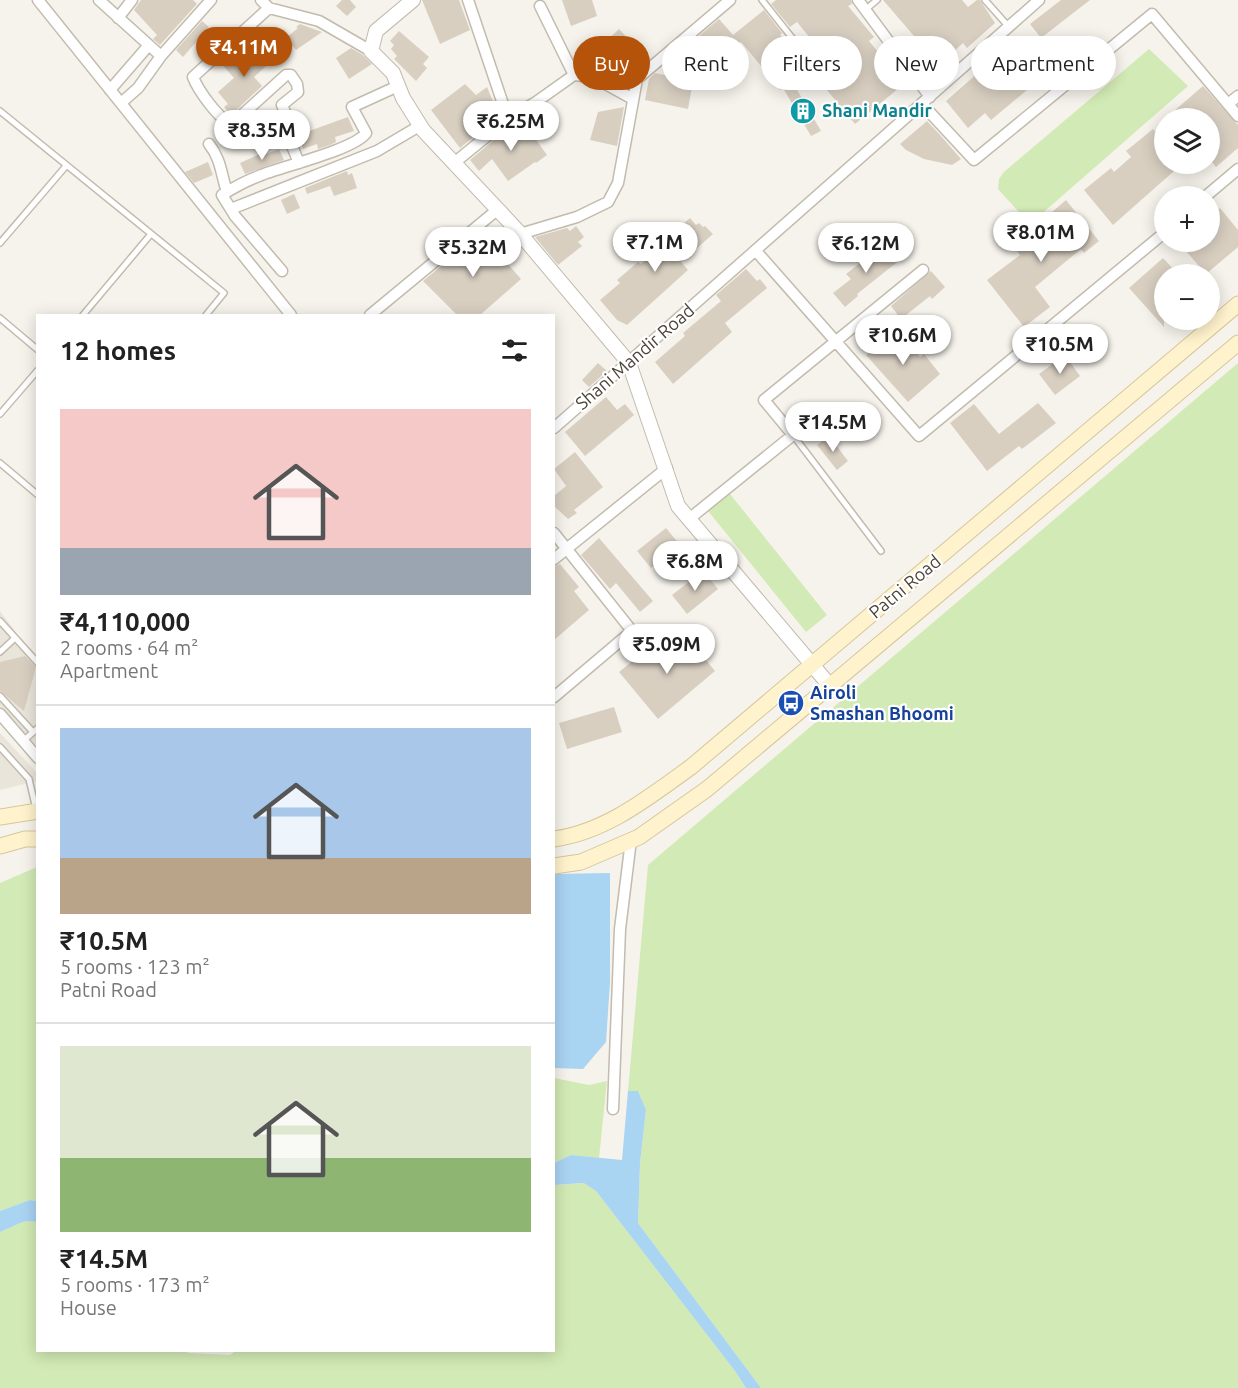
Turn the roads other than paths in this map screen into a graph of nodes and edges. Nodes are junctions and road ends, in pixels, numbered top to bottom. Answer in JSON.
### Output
{"nodes":[{"id":1,"x":39,"y":0,"type":"edge"},
{"id":2,"x":99,"y":0,"type":"edge"},
{"id":3,"x":132,"y":0,"type":"edge"},
{"id":4,"x":211,"y":0,"type":"edge"},
{"id":5,"x":413,"y":0,"type":"edge"},
{"id":6,"x":468,"y":0,"type":"edge"},
{"id":7,"x":729,"y":0,"type":"edge"},
{"id":8,"x":762,"y":0,"type":"edge"},
{"id":9,"x":858,"y":0,"type":"edge"},
{"id":10,"x":877,"y":0,"type":"edge"},
{"id":11,"x":985,"y":0,"type":"edge"},
{"id":12,"x":1039,"y":0,"type":"edge"},
{"id":13,"x":265,"y":4,"type":"edge"},
{"id":14,"x":540,"y":6,"type":"dead end"},
{"id":15,"x":865,"y":10,"type":"junction"},
{"id":16,"x":118,"y":18,"type":"junction"},
{"id":17,"x":1009,"y":27,"type":"junction"},
{"id":18,"x":791,"y":36,"type":"edge"},
{"id":19,"x":149,"y":45,"type":"junction"},
{"id":20,"x":371,"y":51,"type":"junction"},
{"id":21,"x":161,"y":56,"type":"junction"},
{"id":22,"x":573,"y":73,"type":"edge"},
{"id":23,"x":573,"y":76,"type":"edge"},
{"id":24,"x":398,"y":86,"type":"junction"},
{"id":25,"x":110,"y":90,"type":"junction"},
{"id":26,"x":617,"y":90,"type":"edge"},
{"id":27,"x":1238,"y":96,"type":"edge"},
{"id":28,"x":633,"y":99,"type":"junction"},
{"id":29,"x":926,"y":100,"type":"junction"},
{"id":30,"x":121,"y":103,"type":"junction"},
{"id":31,"x":1228,"y":104,"type":"junction"},
{"id":32,"x":0,"y":111,"type":"edge"},
{"id":33,"x":1238,"y":116,"type":"edge"},
{"id":34,"x":508,"y":119,"type":"junction"},
{"id":35,"x":420,"y":125,"type":"junction"},
{"id":36,"x":209,"y":144,"type":"dead end"},
{"id":37,"x":299,"y":163,"type":"junction"},
{"id":38,"x":454,"y":163,"type":"junction"},
{"id":39,"x":66,"y":166,"type":"junction"},
{"id":40,"x":1238,"y":169,"type":"edge"},
{"id":41,"x":1218,"y":186,"type":"edge"},
{"id":42,"x":227,"y":192,"type":"junction"},
{"id":43,"x":231,"y":209,"type":"junction"},
{"id":44,"x":497,"y":210,"type":"junction"},
{"id":45,"x":151,"y":234,"type":"junction"},
{"id":46,"x":520,"y":234,"type":"junction"},
{"id":47,"x":1154,"y":240,"type":"edge"},
{"id":48,"x":0,"y":243,"type":"edge"},
{"id":49,"x":756,"y":251,"type":"junction"},
{"id":50,"x":923,"y":270,"type":"dead end"},
{"id":51,"x":282,"y":271,"type":"dead end"},
{"id":52,"x":1238,"y":304,"type":"edge"},
{"id":53,"x":84,"y":314,"type":"edge"},
{"id":54,"x":207,"y":314,"type":"edge"},
{"id":55,"x":290,"y":314,"type":"edge"},
{"id":56,"x":371,"y":314,"type":"edge"},
{"id":57,"x":0,"y":318,"type":"edge"},
{"id":58,"x":836,"y":341,"type":"junction"},
{"id":59,"x":1238,"y":343,"type":"edge"},
{"id":60,"x":36,"y":348,"type":"edge"},
{"id":61,"x":629,"y":363,"type":"junction"},
{"id":62,"x":36,"y":372,"type":"edge"},
{"id":63,"x":0,"y":414,"type":"edge"},
{"id":64,"x":555,"y":427,"type":"edge"},
{"id":65,"x":793,"y":435,"type":"junction"},
{"id":66,"x":0,"y":463,"type":"edge"},
{"id":67,"x":667,"y":468,"type":"junction"},
{"id":68,"x":36,"y":493,"type":"edge"},
{"id":69,"x":689,"y":519,"type":"junction"},
{"id":70,"x":555,"y":534,"type":"edge"},
{"id":71,"x":566,"y":549,"type":"junction"},
{"id":72,"x":881,"y":551,"type":"dead end"},
{"id":73,"x":555,"y":558,"type":"edge"},
{"id":74,"x":0,"y":621,"type":"edge"},
{"id":75,"x":15,"y":638,"type":"junction"},
{"id":76,"x":0,"y":652,"type":"edge"},
{"id":77,"x":36,"y":661,"type":"edge"},
{"id":78,"x":813,"y":665,"type":"junction"},
{"id":79,"x":831,"y":687,"type":"junction"},
{"id":80,"x":0,"y":696,"type":"edge"},
{"id":81,"x":555,"y":697,"type":"edge"},
{"id":82,"x":0,"y":714,"type":"edge"},
{"id":83,"x":35,"y":730,"type":"edge"},
{"id":84,"x":23,"y":741,"type":"junction"},
{"id":85,"x":0,"y":747,"type":"edge"},
{"id":86,"x":36,"y":756,"type":"edge"},
{"id":87,"x":36,"y":806,"type":"edge"},
{"id":88,"x":36,"y":810,"type":"edge"},
{"id":89,"x":0,"y":817,"type":"edge"},
{"id":90,"x":555,"y":838,"type":"edge"},
{"id":91,"x":36,"y":839,"type":"edge"},
{"id":92,"x":631,"y":840,"type":"junction"},
{"id":93,"x":0,"y":846,"type":"edge"},
{"id":94,"x":555,"y":866,"type":"edge"},
{"id":95,"x":613,"y":1109,"type":"dead end"}],
"edges":[{"from":1,"to":25,"type":"street"},
{"from":2,"to":16,"type":"street"},
{"from":3,"to":16,"type":"street"},
{"from":4,"to":21,"type":"street"},
{"from":5,"to":20,"type":"street"},
{"from":6,"to":34,"type":"street"},
{"from":7,"to":28,"type":"street"},
{"from":8,"to":18,"type":"lane"},
{"from":9,"to":15,"type":"street"},
{"from":10,"to":15,"type":"lane"},
{"from":11,"to":17,"type":"lane"},
{"from":12,"to":17,"type":"street","name":"Shani Mandir Road"},
{"from":13,"to":20,"type":"street"},
{"from":13,"to":37,"type":"street"},
{"from":14,"to":22,"type":"street"},
{"from":15,"to":29,"type":"street"},
{"from":16,"to":19,"type":"street"},
{"from":17,"to":29,"type":"street","name":"Shani Mandir Road"},
{"from":19,"to":21,"type":"street"},
{"from":19,"to":25,"type":"street"},
{"from":20,"to":24,"type":"street"},
{"from":21,"to":30,"type":"street"},
{"from":23,"to":34,"type":"street"},
{"from":24,"to":35,"type":"street"},
{"from":24,"to":37,"type":"street"},
{"from":25,"to":30,"type":"street"},
{"from":26,"to":28,"type":"street"},
{"from":27,"to":31,"type":"street"},
{"from":28,"to":46,"type":"street"},
{"from":29,"to":31,"type":"street"},
{"from":29,"to":49,"type":"street","name":"Shani Mandir Road"},
{"from":30,"to":55,"type":"street"},
{"from":31,"to":33,"type":"street"},
{"from":32,"to":39,"type":"lane"},
{"from":34,"to":38,"type":"street"},
{"from":35,"to":38,"type":"street"},
{"from":35,"to":43,"type":"street"},
{"from":36,"to":42,"type":"street"},
{"from":37,"to":42,"type":"street"},
{"from":38,"to":44,"type":"street"},
{"from":39,"to":45,"type":"lane"},
{"from":39,"to":48,"type":"lane"},
{"from":40,"to":41,"type":"street"},
{"from":42,"to":43,"type":"street"},
{"from":43,"to":51,"type":"street"},
{"from":44,"to":46,"type":"street"},
{"from":44,"to":56,"type":"street"},
{"from":45,"to":53,"type":"lane"},
{"from":45,"to":54,"type":"lane"},
{"from":46,"to":61,"type":"street"},
{"from":47,"to":58,"type":"street"},
{"from":49,"to":58,"type":"street"},
{"from":49,"to":61,"type":"street","name":"Shani Mandir Road"},
{"from":50,"to":58,"type":"street"},
{"from":52,"to":78,"type":"main road","name":"Patni Road"},
{"from":57,"to":60,"type":"lane"},
{"from":58,"to":65,"type":"street"},
{"from":59,"to":79,"type":"main road","name":"Patni Road"},
{"from":61,"to":64,"type":"street","name":"Shani Mandir Road"},
{"from":61,"to":67,"type":"street"},
{"from":62,"to":63,"type":"lane"},
{"from":65,"to":69,"type":"street"},
{"from":65,"to":72,"type":"lane"},
{"from":66,"to":68,"type":"lane"},
{"from":67,"to":69,"type":"street"},
{"from":67,"to":71,"type":"street"},
{"from":69,"to":78,"type":"street"},
{"from":70,"to":71,"type":"street"},
{"from":71,"to":73,"type":"street"},
{"from":71,"to":81,"type":"street"},
{"from":74,"to":75,"type":"lane"},
{"from":75,"to":76,"type":"lane"},
{"from":75,"to":77,"type":"lane"},
{"from":78,"to":79,"type":"street"},
{"from":78,"to":90,"type":"main road","name":"Patni Road"},
{"from":79,"to":92,"type":"main road","name":"Patni Road"},
{"from":80,"to":83,"type":"lane"},
{"from":82,"to":84,"type":"street"},
{"from":83,"to":84,"type":"lane"},
{"from":84,"to":86,"type":"street"},
{"from":85,"to":87,"type":"lane"},
{"from":88,"to":89,"type":"main road"},
{"from":91,"to":93,"type":"main road"},
{"from":92,"to":94,"type":"main road","name":"Patni Road"},
{"from":92,"to":95,"type":"street"}]}
